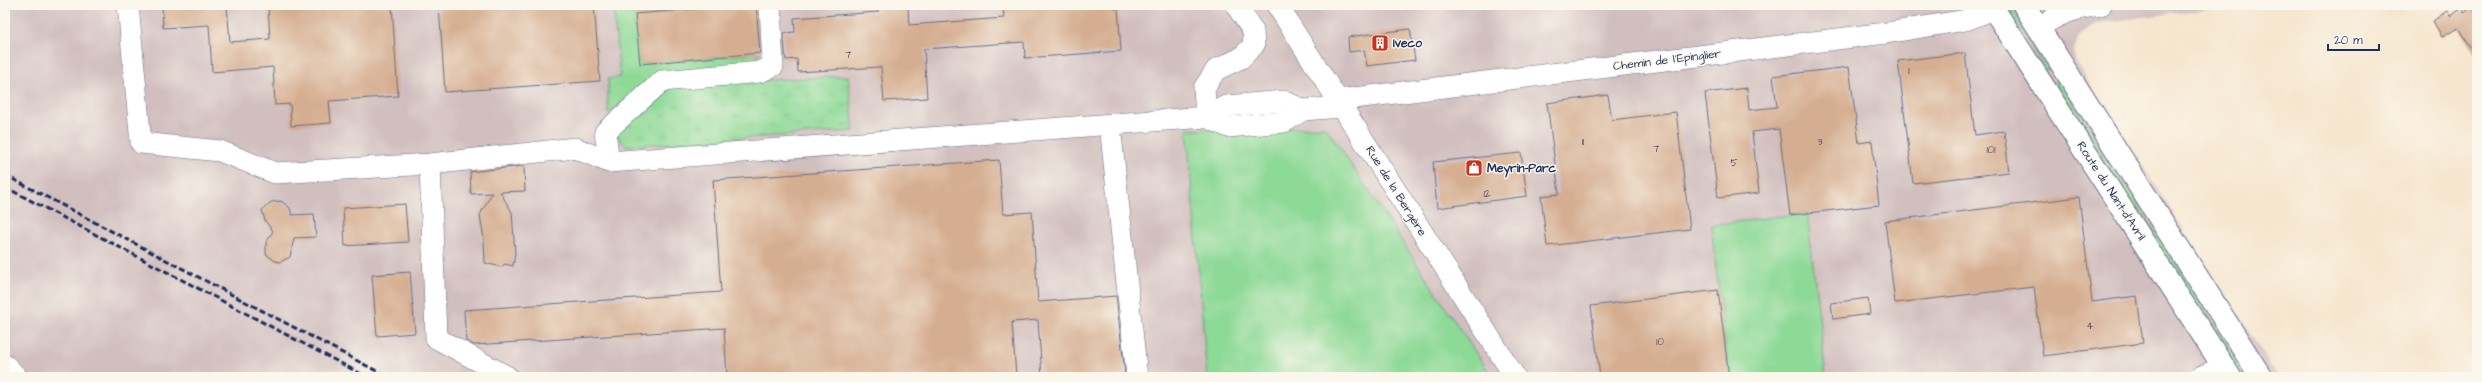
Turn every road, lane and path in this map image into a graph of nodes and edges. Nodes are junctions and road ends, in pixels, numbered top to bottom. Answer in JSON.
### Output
{"nodes":[{"id":1,"x":128,"y":5,"type":"edge"},
{"id":2,"x":770,"y":5,"type":"edge"},
{"id":3,"x":1236,"y":5,"type":"edge"},
{"id":4,"x":1276,"y":5,"type":"edge"},
{"id":5,"x":2024,"y":5,"type":"edge"},
{"id":6,"x":2101,"y":5,"type":"edge"},
{"id":7,"x":1992,"y":7,"type":"edge"},
{"id":8,"x":2039,"y":28,"type":"junction"},
{"id":9,"x":1340,"y":103,"type":"junction"},
{"id":10,"x":1206,"y":117,"type":"junction"},
{"id":11,"x":1110,"y":125,"type":"junction"},
{"id":12,"x":609,"y":162,"type":"junction"},
{"id":13,"x":430,"y":164,"type":"junction"},
{"id":14,"x":5,"y":365,"type":"edge"},
{"id":15,"x":2227,"y":372,"type":"edge"},
{"id":16,"x":17,"y":377,"type":"edge"},
{"id":17,"x":508,"y":377,"type":"edge"},
{"id":18,"x":1137,"y":377,"type":"edge"},
{"id":19,"x":1515,"y":377,"type":"edge"},
{"id":20,"x":2200,"y":377,"type":"edge"},
{"id":21,"x":2261,"y":377,"type":"edge"}],
"edges":[{"from":1,"to":13,"type":"street"},
{"from":2,"to":12,"type":"street"},
{"from":3,"to":10,"type":"street"},
{"from":4,"to":9,"type":"street","name":"Rue de la Bergère"},
{"from":5,"to":8,"type":"main road"},
{"from":6,"to":8,"type":"street"},
{"from":7,"to":9,"type":"street","name":"Chemin de l'Epinglier"},
{"from":7,"to":15,"type":"main road","name":"Route du Nant-d'Avril"},
{"from":8,"to":21,"type":"main road"},
{"from":9,"to":10,"type":"street","name":"Chemin de l'Epinglier"},
{"from":9,"to":19,"type":"street","name":"Rue de la Bergère"},
{"from":10,"to":11,"type":"street"},
{"from":11,"to":12,"type":"street"},
{"from":11,"to":18,"type":"street"},
{"from":12,"to":13,"type":"street"},
{"from":13,"to":17,"type":"street"},
{"from":14,"to":16,"type":"street"},
{"from":15,"to":20,"type":"street"}]}
